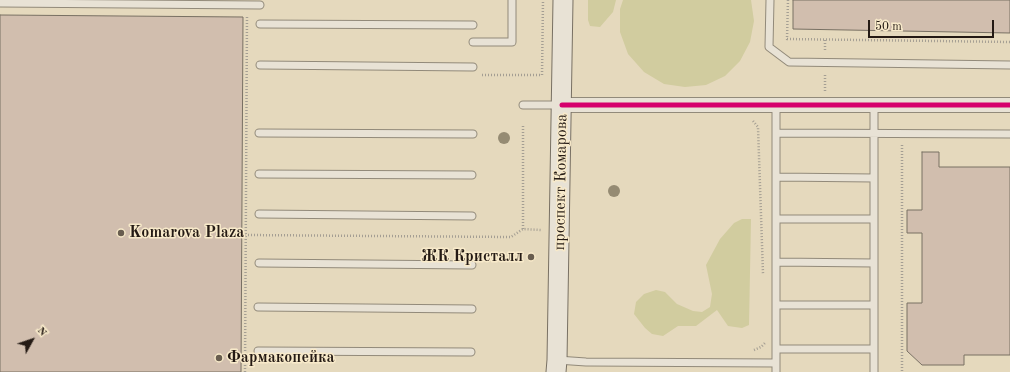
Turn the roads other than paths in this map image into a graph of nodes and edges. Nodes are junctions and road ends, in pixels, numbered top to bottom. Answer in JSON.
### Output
{"nodes":[{"id":1,"x":512,"y":0,"type":"edge"},
{"id":2,"x":563,"y":0,"type":"edge"},
{"id":3,"x":770,"y":0,"type":"edge"},
{"id":4,"x":30,"y":2,"type":"edge"},
{"id":5,"x":0,"y":3,"type":"edge"},
{"id":6,"x":260,"y":5,"type":"dead end"},
{"id":7,"x":260,"y":24,"type":"dead end"},
{"id":8,"x":473,"y":25,"type":"dead end"},
{"id":9,"x":473,"y":42,"type":"dead end"},
{"id":10,"x":260,"y":65,"type":"dead end"},
{"id":11,"x":1010,"y":66,"type":"edge"},
{"id":12,"x":473,"y":67,"type":"dead end"},
{"id":13,"x":523,"y":105,"type":"dead end"},
{"id":14,"x":562,"y":105,"type":"junction"},
{"id":15,"x":776,"y":105,"type":"junction"},
{"id":16,"x":874,"y":105,"type":"junction"},
{"id":17,"x":1010,"y":106,"type":"edge"},
{"id":18,"x":259,"y":133,"type":"dead end"},
{"id":19,"x":776,"y":133,"type":"junction"},
{"id":20,"x":874,"y":133,"type":"junction"},
{"id":21,"x":473,"y":134,"type":"dead end"},
{"id":22,"x":1010,"y":134,"type":"edge"},
{"id":23,"x":259,"y":174,"type":"dead end"},
{"id":24,"x":472,"y":175,"type":"dead end"},
{"id":25,"x":776,"y":178,"type":"junction"},
{"id":26,"x":874,"y":178,"type":"junction"},
{"id":27,"x":259,"y":214,"type":"dead end"},
{"id":28,"x":472,"y":216,"type":"dead end"},
{"id":29,"x":776,"y":219,"type":"junction"},
{"id":30,"x":874,"y":219,"type":"junction"},
{"id":31,"x":776,"y":262,"type":"junction"},
{"id":32,"x":259,"y":263,"type":"dead end"},
{"id":33,"x":874,"y":263,"type":"junction"},
{"id":34,"x":472,"y":265,"type":"dead end"},
{"id":35,"x":776,"y":305,"type":"junction"},
{"id":36,"x":874,"y":305,"type":"junction"},
{"id":37,"x":258,"y":307,"type":"dead end"},
{"id":38,"x":472,"y":308,"type":"dead end"},
{"id":39,"x":776,"y":349,"type":"junction"},
{"id":40,"x":874,"y":349,"type":"junction"},
{"id":41,"x":258,"y":351,"type":"dead end"},
{"id":42,"x":472,"y":352,"type":"dead end"},
{"id":43,"x":776,"y":363,"type":"junction"},
{"id":44,"x":557,"y":367,"type":"edge"},
{"id":45,"x":776,"y":372,"type":"edge"},
{"id":46,"x":874,"y":372,"type":"edge"}],
"edges":[{"from":1,"to":9,"type":"lane"},
{"from":2,"to":14,"type":"main road","name":"проспект Комарова"},
{"from":3,"to":11,"type":"lane"},
{"from":4,"to":5,"type":"lane"},
{"from":4,"to":6,"type":"lane"},
{"from":7,"to":8,"type":"lane"},
{"from":10,"to":12,"type":"lane"},
{"from":13,"to":14,"type":"lane"},
{"from":14,"to":15,"type":"street"},
{"from":14,"to":44,"type":"main road","name":"проспект Комарова"},
{"from":15,"to":16,"type":"street"},
{"from":15,"to":19,"type":"lane"},
{"from":16,"to":17,"type":"street"},
{"from":16,"to":20,"type":"lane"},
{"from":18,"to":21,"type":"lane"},
{"from":19,"to":20,"type":"lane"},
{"from":19,"to":25,"type":"lane"},
{"from":20,"to":22,"type":"lane"},
{"from":20,"to":26,"type":"lane"},
{"from":23,"to":24,"type":"lane"},
{"from":25,"to":26,"type":"lane"},
{"from":25,"to":29,"type":"lane"},
{"from":26,"to":30,"type":"lane"},
{"from":27,"to":28,"type":"lane"},
{"from":29,"to":30,"type":"lane"},
{"from":29,"to":31,"type":"lane"},
{"from":30,"to":33,"type":"lane"},
{"from":31,"to":33,"type":"lane"},
{"from":31,"to":35,"type":"lane"},
{"from":32,"to":34,"type":"lane"},
{"from":33,"to":36,"type":"lane"},
{"from":35,"to":36,"type":"lane"},
{"from":35,"to":39,"type":"lane"},
{"from":36,"to":40,"type":"lane"},
{"from":37,"to":38,"type":"lane"},
{"from":39,"to":40,"type":"lane"},
{"from":39,"to":43,"type":"lane"},
{"from":40,"to":46,"type":"lane"},
{"from":41,"to":42,"type":"lane"},
{"from":43,"to":44,"type":"lane"},
{"from":43,"to":45,"type":"lane"}]}
